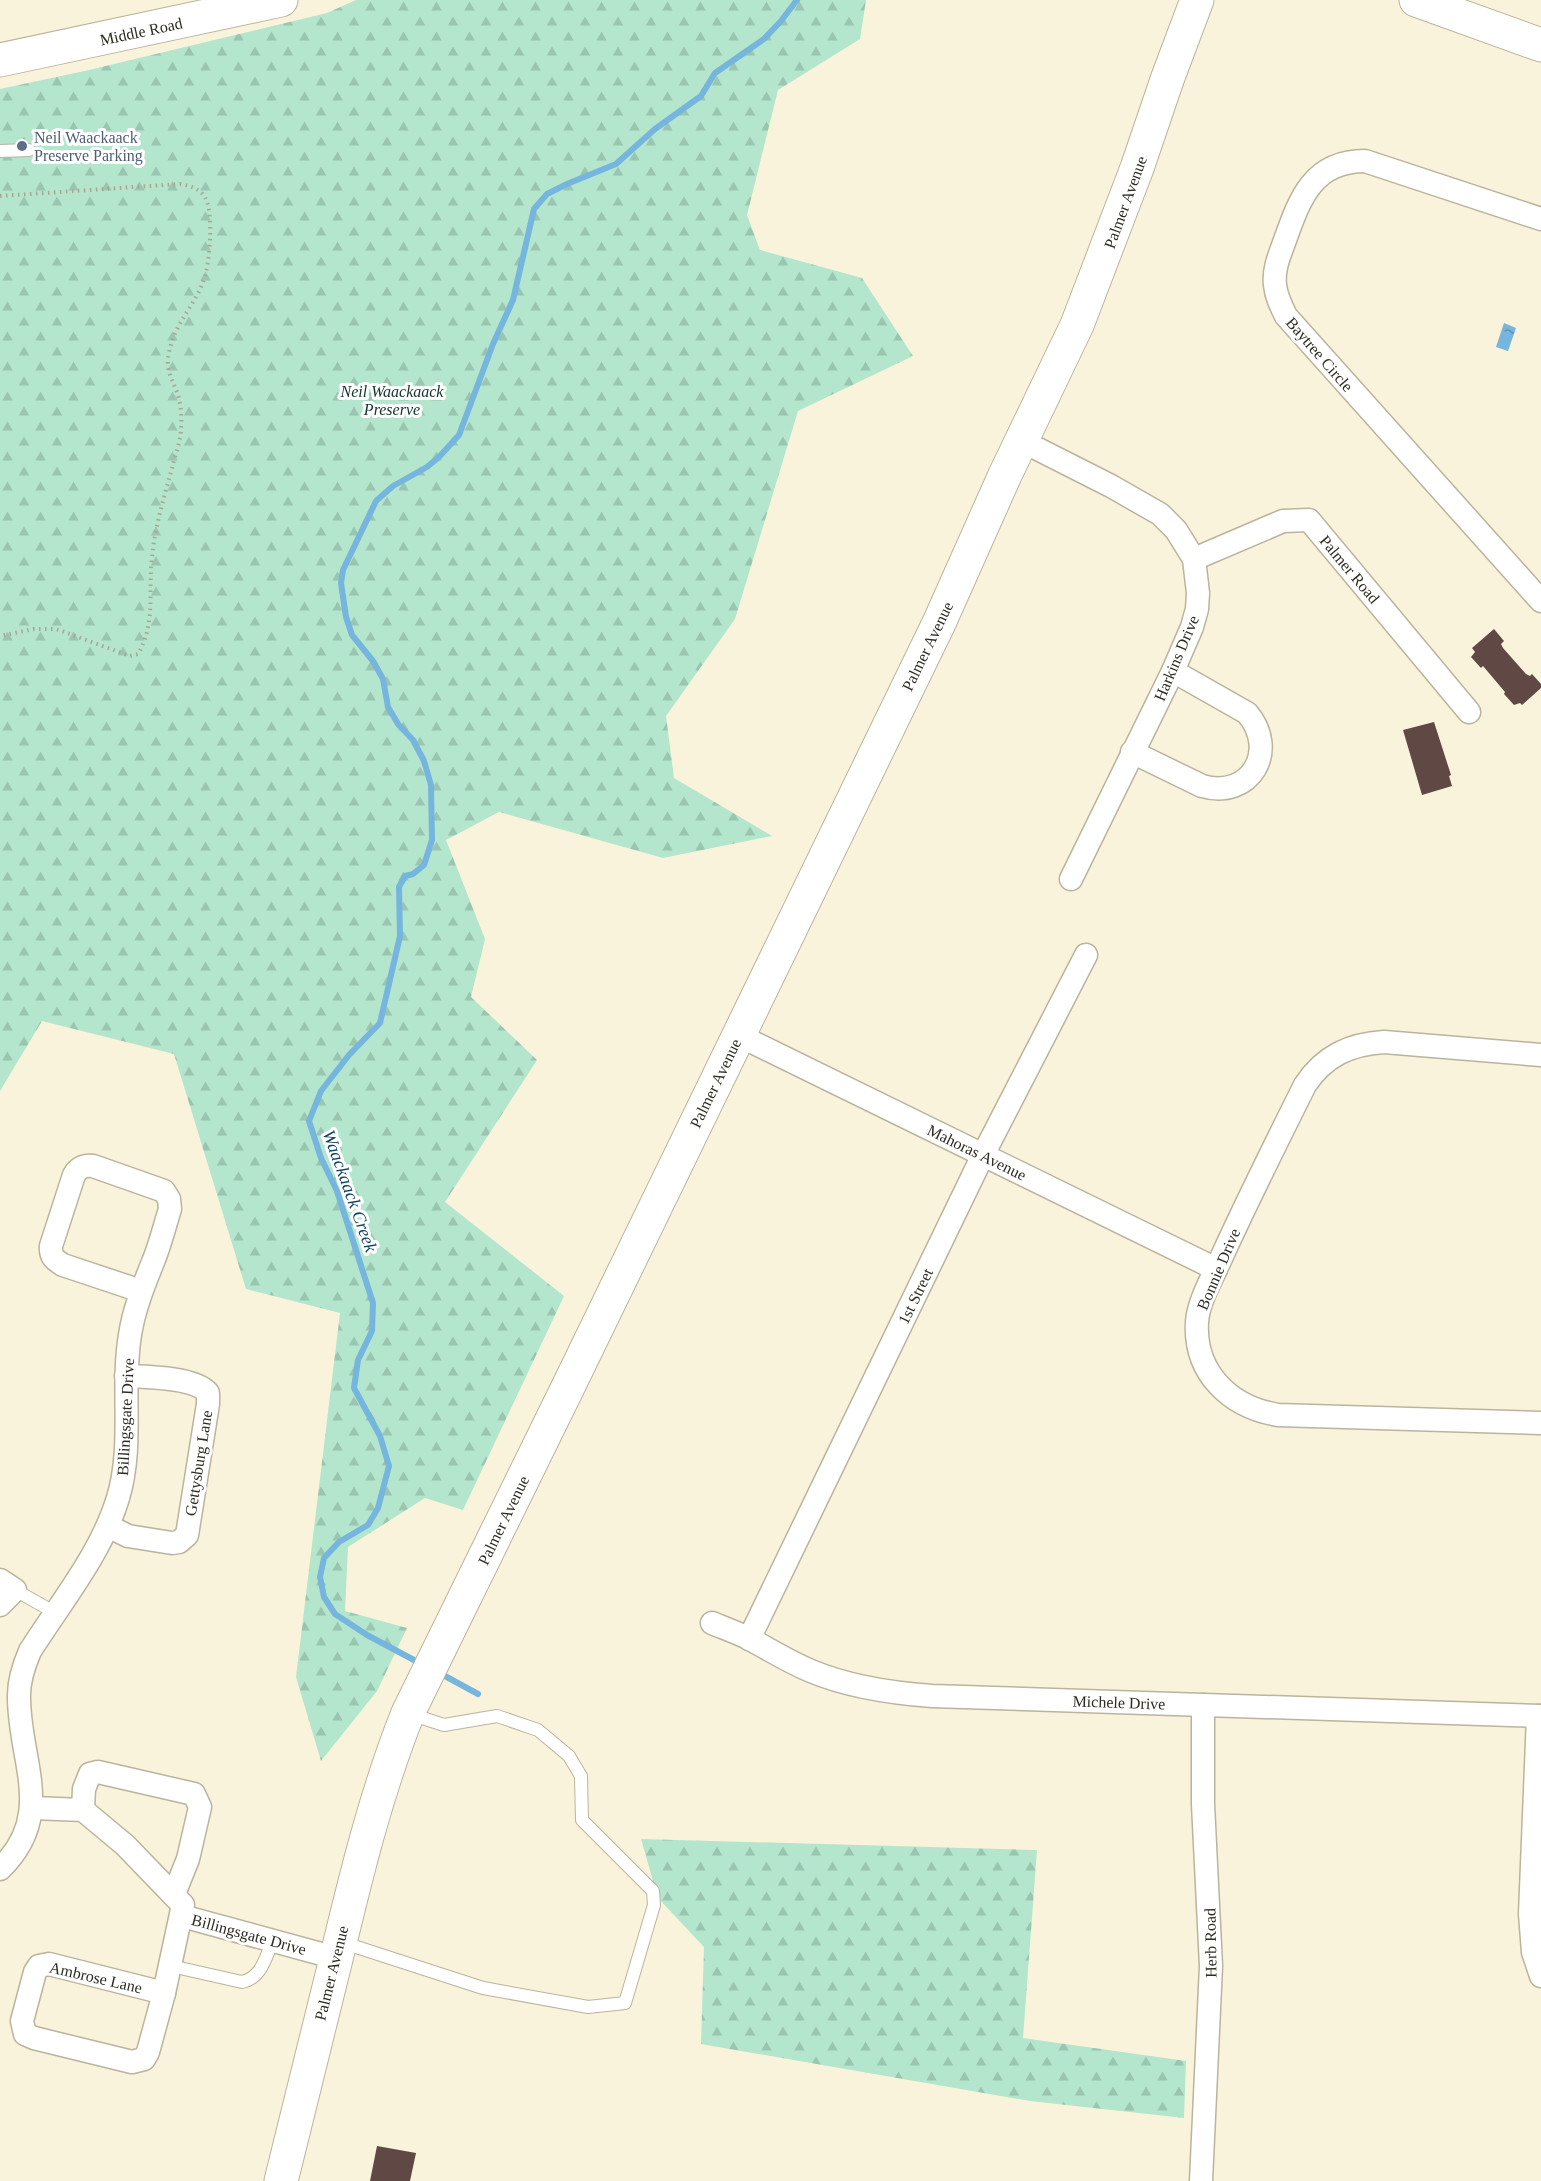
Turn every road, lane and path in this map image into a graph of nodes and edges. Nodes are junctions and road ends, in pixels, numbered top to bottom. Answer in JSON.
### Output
{"nodes":[{"id":1,"x":281,"y":0,"type":"edge"},
{"id":2,"x":1197,"y":0,"type":"edge"},
{"id":3,"x":1416,"y":0,"type":"edge"},
{"id":4,"x":1541,"y":45,"type":"edge"},
{"id":5,"x":0,"y":60,"type":"edge"},
{"id":6,"x":28,"y":150,"type":"dead end"},
{"id":7,"x":0,"y":151,"type":"edge"},
{"id":8,"x":0,"y":196,"type":"edge"},
{"id":9,"x":1541,"y":219,"type":"edge"},
{"id":10,"x":1022,"y":441,"type":"junction"},
{"id":11,"x":1194,"y":559,"type":"junction"},
{"id":12,"x":1541,"y":601,"type":"edge"},
{"id":13,"x":0,"y":636,"type":"edge"},
{"id":14,"x":1173,"y":671,"type":"junction"},
{"id":15,"x":1469,"y":712,"type":"dead end"},
{"id":16,"x":1132,"y":752,"type":"junction"},
{"id":17,"x":1071,"y":879,"type":"dead end"},
{"id":18,"x":1086,"y":955,"type":"dead end"},
{"id":19,"x":738,"y":1035,"type":"junction"},
{"id":20,"x":1541,"y":1055,"type":"edge"},
{"id":21,"x":983,"y":1155,"type":"junction"},
{"id":22,"x":1216,"y":1269,"type":"junction"},
{"id":23,"x":141,"y":1291,"type":"junction"},
{"id":24,"x":126,"y":1376,"type":"junction"},
{"id":25,"x":1541,"y":1423,"type":"edge"},
{"id":26,"x":108,"y":1526,"type":"junction"},
{"id":27,"x":5,"y":1592,"type":"edge"},
{"id":28,"x":54,"y":1612,"type":"junction"},
{"id":29,"x":712,"y":1623,"type":"dead end"},
{"id":30,"x":749,"y":1639,"type":"junction"},
{"id":31,"x":1203,"y":1705,"type":"junction"},
{"id":32,"x":408,"y":1713,"type":"junction"},
{"id":33,"x":1539,"y":1716,"type":"edge"},
{"id":34,"x":33,"y":1808,"type":"junction"},
{"id":35,"x":83,"y":1810,"type":"junction"},
{"id":36,"x":0,"y":1869,"type":"edge"},
{"id":37,"x":174,"y":1894,"type":"junction"},
{"id":38,"x":182,"y":1916,"type":"junction"},
{"id":39,"x":273,"y":1940,"type":"junction"},
{"id":40,"x":338,"y":1950,"type":"junction"},
{"id":41,"x":171,"y":1966,"type":"junction"},
{"id":42,"x":1541,"y":1976,"type":"edge"},
{"id":43,"x":164,"y":1993,"type":"junction"},
{"id":44,"x":281,"y":2181,"type":"edge"},
{"id":45,"x":1201,"y":2181,"type":"edge"}],
"edges":[{"from":1,"to":5,"type":"street","name":"Middle Road"},
{"from":2,"to":10,"type":"street","name":"Palmer Avenue"},
{"from":3,"to":4,"type":"street"},
{"from":6,"to":7,"type":"lane"},
{"from":8,"to":13,"type":"path"},
{"from":9,"to":12,"type":"street","name":"Baytree Circle"},
{"from":10,"to":11,"type":"street","name":"Harkins Drive"},
{"from":10,"to":19,"type":"street","name":"Palmer Avenue"},
{"from":11,"to":14,"type":"street","name":"Harkins Drive"},
{"from":11,"to":15,"type":"street","name":"Palmer Road"},
{"from":14,"to":16,"type":"street","name":"Harkins Drive"},
{"from":14,"to":16,"type":"street"},
{"from":16,"to":17,"type":"street","name":"Harkins Drive"},
{"from":18,"to":21,"type":"street","name":"1st Street"},
{"from":19,"to":21,"type":"street","name":"Mahoras Avenue"},
{"from":19,"to":32,"type":"street","name":"Palmer Avenue"},
{"from":20,"to":22,"type":"street","name":"Bonnie Drive"},
{"from":21,"to":22,"type":"street","name":"Mahoras Avenue"},
{"from":21,"to":30,"type":"street","name":"1st Street"},
{"from":22,"to":25,"type":"street","name":"Bonnie Drive"},
{"from":23,"to":23,"type":"street","name":"Billingsgate Drive"},
{"from":23,"to":24,"type":"street","name":"Billingsgate Drive"},
{"from":24,"to":26,"type":"street","name":"Billingsgate Drive"},
{"from":24,"to":26,"type":"street","name":"Gettysburg Lane"},
{"from":26,"to":28,"type":"street","name":"Billingsgate Drive"},
{"from":27,"to":28,"type":"lane"},
{"from":28,"to":34,"type":"street","name":"Billingsgate Drive"},
{"from":29,"to":30,"type":"street","name":"Michele Drive"},
{"from":30,"to":31,"type":"street","name":"Michele Drive"},
{"from":31,"to":33,"type":"street","name":"Michele Drive"},
{"from":31,"to":45,"type":"street","name":"Herb Road"},
{"from":32,"to":40,"type":"street","name":"Palmer Avenue"},
{"from":32,"to":40,"type":"lane"},
{"from":33,"to":42,"type":"street"},
{"from":34,"to":35,"type":"street"},
{"from":34,"to":36,"type":"street","name":"Billingsgate Drive"},
{"from":35,"to":37,"type":"street","name":"Billingsgate Drive"},
{"from":35,"to":37,"type":"street"},
{"from":37,"to":38,"type":"street","name":"Billingsgate Drive"},
{"from":38,"to":39,"type":"street","name":"Billingsgate Drive"},
{"from":38,"to":41,"type":"street","name":"Ambrose Lane"},
{"from":39,"to":40,"type":"street","name":"Billingsgate Drive"},
{"from":39,"to":41,"type":"lane"},
{"from":40,"to":44,"type":"street","name":"Palmer Avenue"},
{"from":41,"to":43,"type":"street","name":"Ambrose Lane"},
{"from":43,"to":43,"type":"street","name":"Ambrose Lane"}]}
